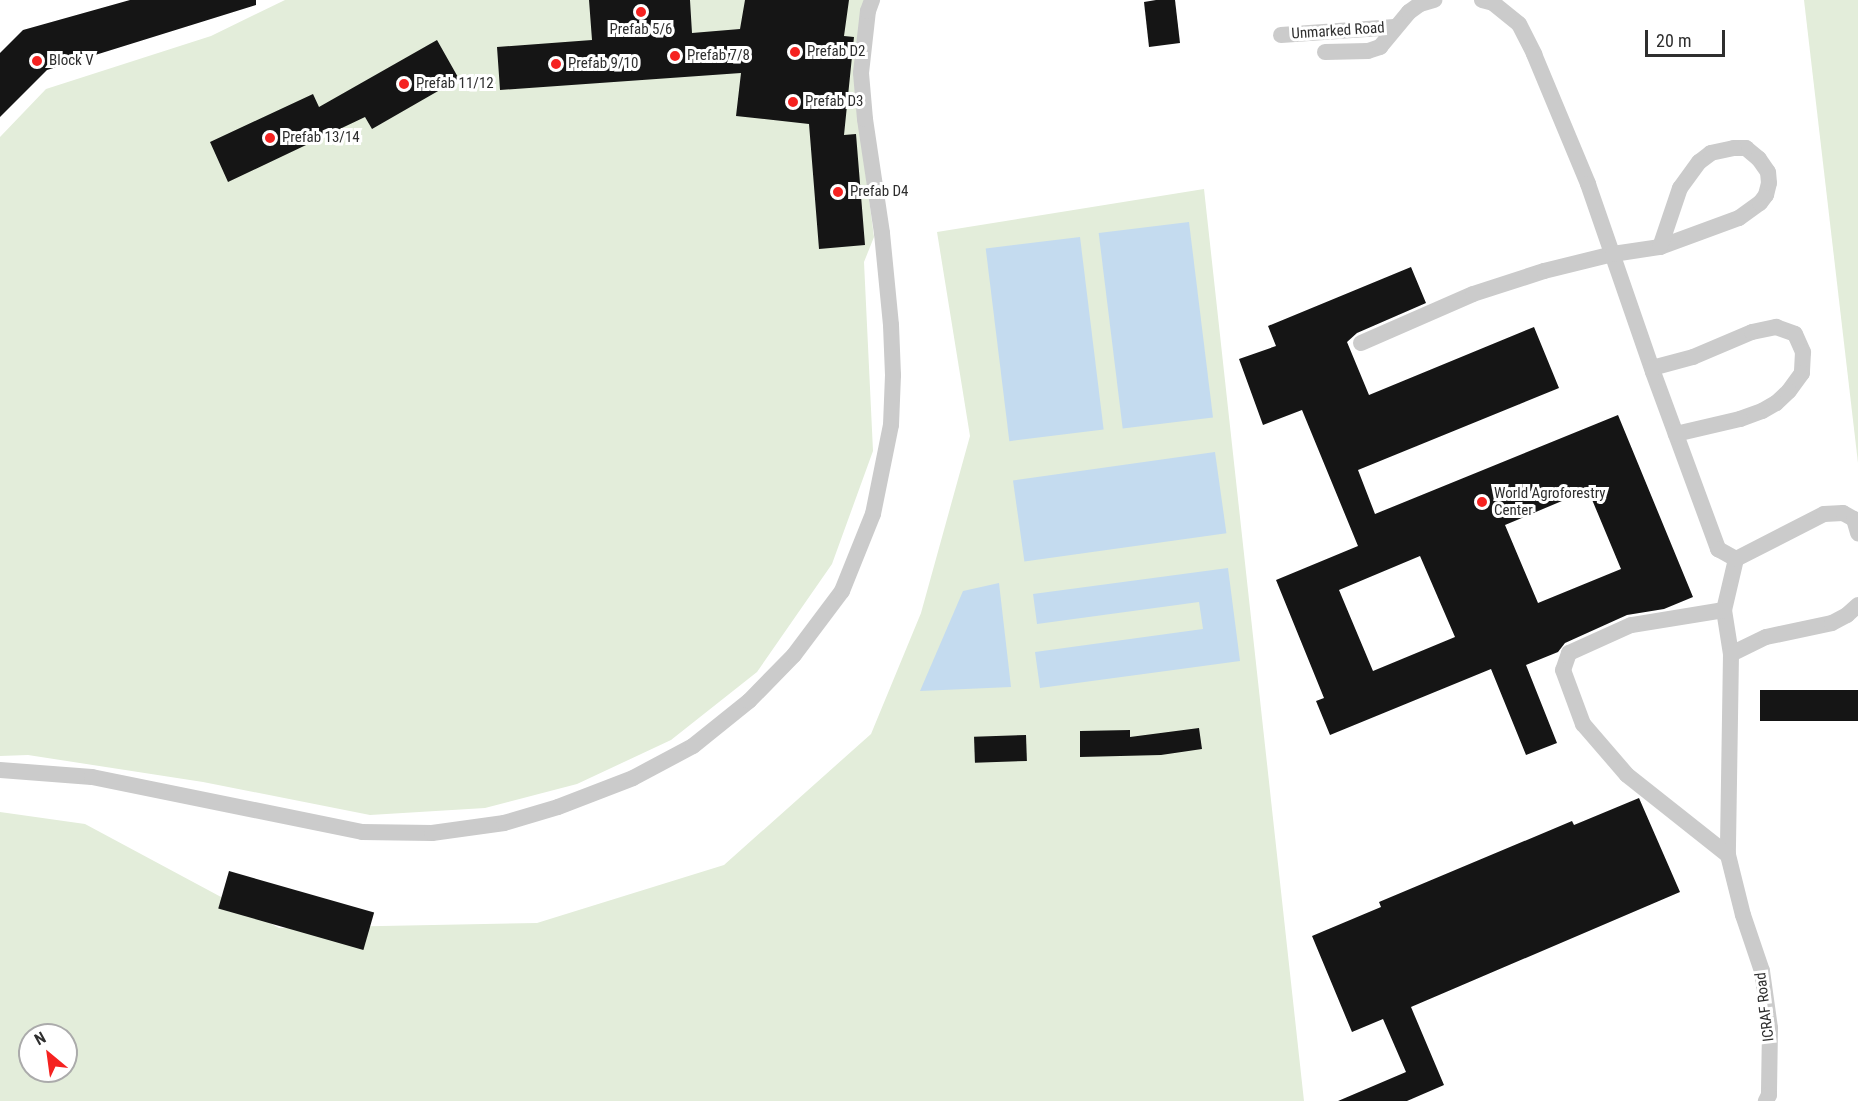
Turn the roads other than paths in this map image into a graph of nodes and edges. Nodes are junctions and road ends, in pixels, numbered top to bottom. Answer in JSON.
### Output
{"nodes":[{"id":1,"x":872,"y":0,"type":"edge"},
{"id":2,"x":1434,"y":0,"type":"edge"},
{"id":3,"x":1482,"y":0,"type":"edge"},
{"id":4,"x":1395,"y":27,"type":"junction"},
{"id":5,"x":1281,"y":35,"type":"dead end"},
{"id":6,"x":1325,"y":52,"type":"dead end"},
{"id":7,"x":1660,"y":248,"type":"junction"},
{"id":8,"x":1612,"y":254,"type":"junction"},
{"id":9,"x":1361,"y":343,"type":"dead end"},
{"id":10,"x":1652,"y":368,"type":"junction"},
{"id":11,"x":1676,"y":434,"type":"junction"},
{"id":12,"x":1858,"y":533,"type":"edge"},
{"id":13,"x":1736,"y":559,"type":"junction"},
{"id":14,"x":1858,"y":605,"type":"edge"},
{"id":15,"x":1724,"y":610,"type":"junction"},
{"id":16,"x":1731,"y":654,"type":"junction"},
{"id":17,"x":0,"y":770,"type":"edge"},
{"id":18,"x":1728,"y":855,"type":"junction"},
{"id":19,"x":1766,"y":1101,"type":"edge"}],
"edges":[{"from":1,"to":17,"type":"lane"},
{"from":2,"to":4,"type":"lane"},
{"from":3,"to":8,"type":"lane"},
{"from":4,"to":5,"type":"lane","name":"Unmarked Road"},
{"from":4,"to":6,"type":"lane"},
{"from":7,"to":7,"type":"lane"},
{"from":7,"to":8,"type":"lane"},
{"from":8,"to":9,"type":"lane"},
{"from":8,"to":10,"type":"lane"},
{"from":10,"to":11,"type":"lane"},
{"from":10,"to":11,"type":"lane"},
{"from":11,"to":13,"type":"lane"},
{"from":12,"to":13,"type":"lane"},
{"from":13,"to":15,"type":"lane"},
{"from":14,"to":16,"type":"lane"},
{"from":15,"to":16,"type":"lane","name":"ICRAF Road"},
{"from":15,"to":18,"type":"lane"},
{"from":16,"to":18,"type":"lane","name":"ICRAF Road"},
{"from":18,"to":19,"type":"lane","name":"ICRAF Road"}]}
